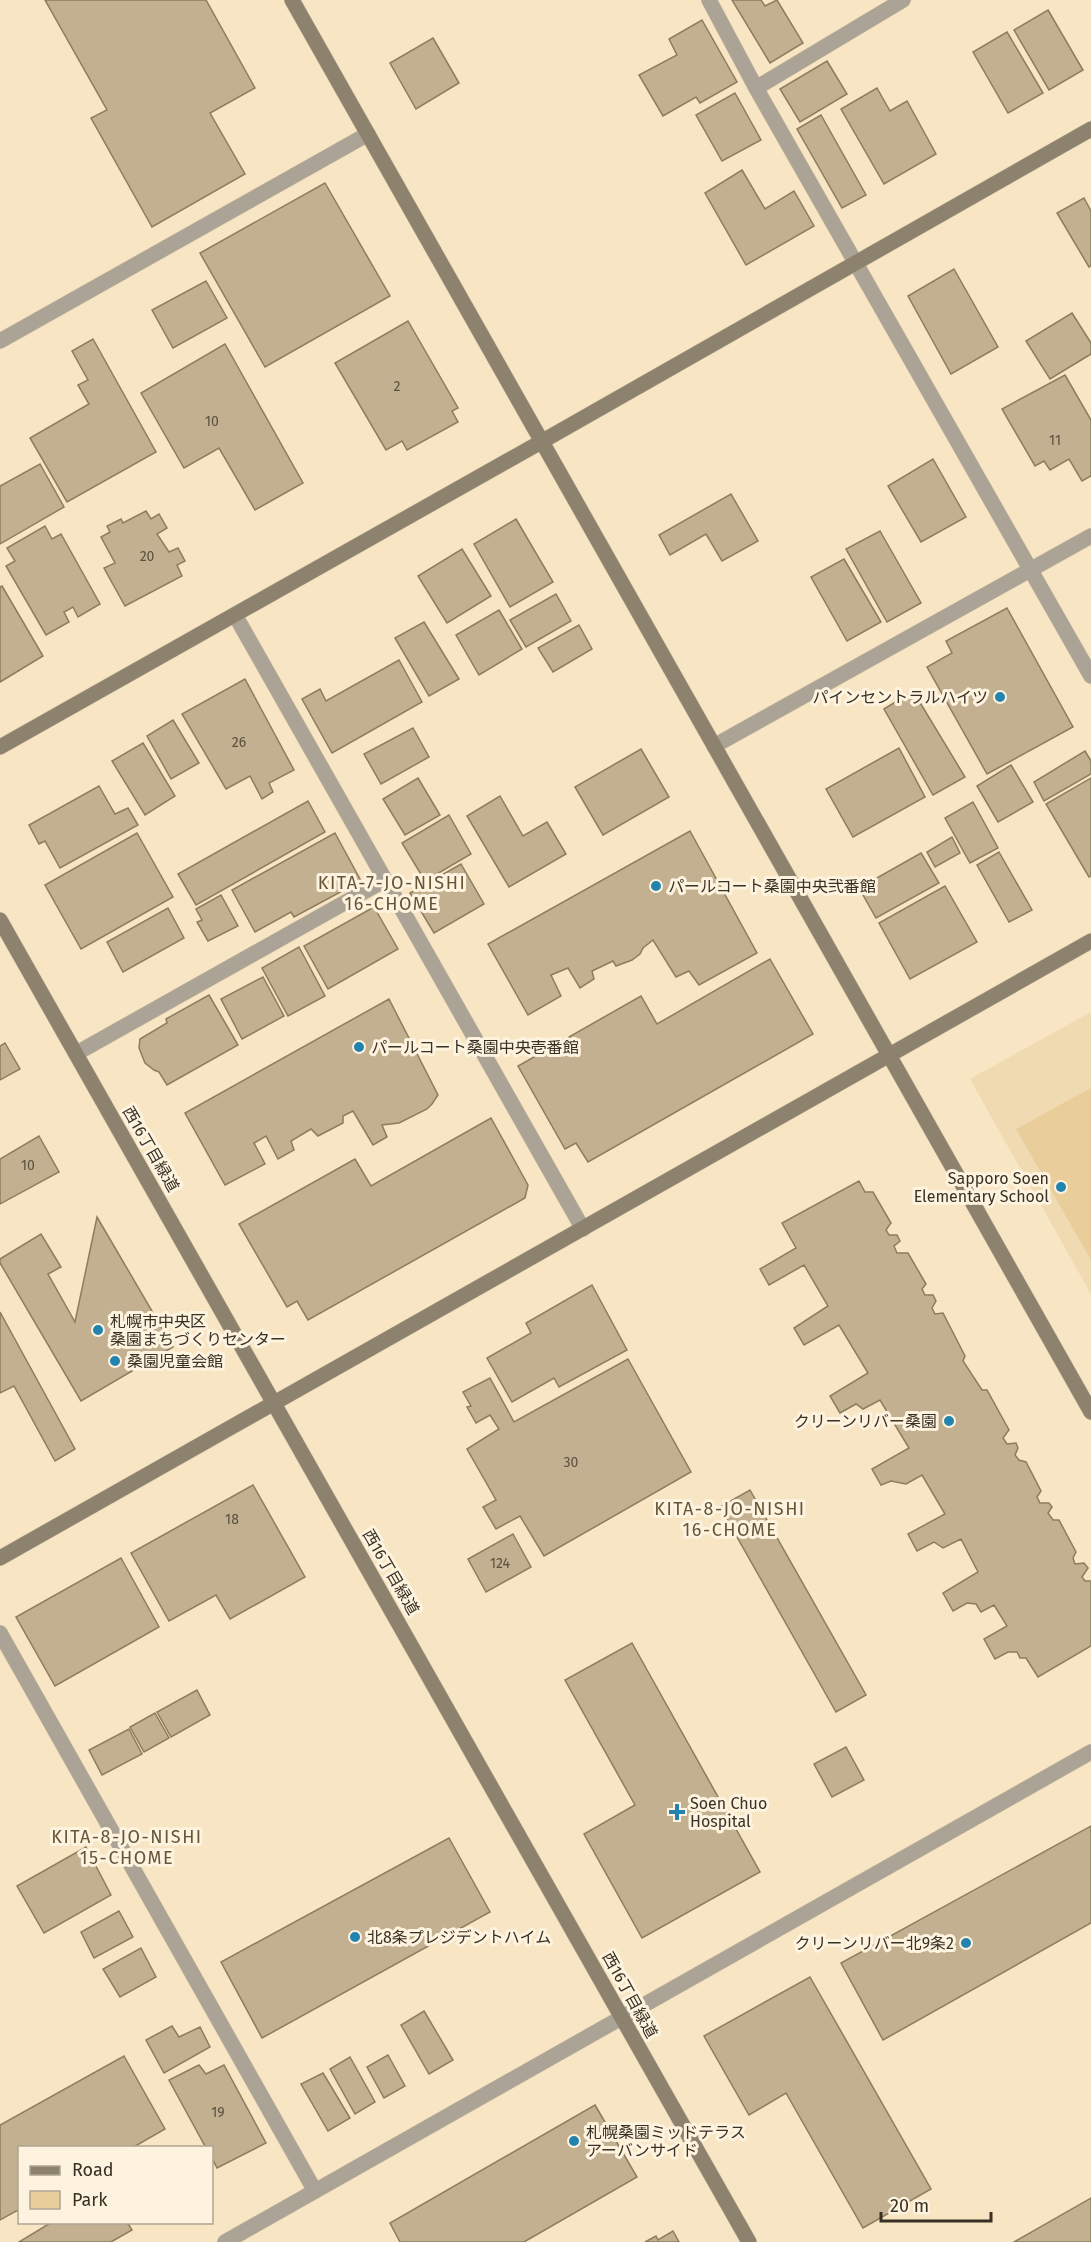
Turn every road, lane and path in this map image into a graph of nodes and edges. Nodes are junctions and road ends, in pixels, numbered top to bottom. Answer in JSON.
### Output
{"nodes":[{"id":1,"x":292,"y":0,"type":"edge"},
{"id":2,"x":709,"y":0,"type":"edge"},
{"id":3,"x":903,"y":0,"type":"edge"},
{"id":4,"x":756,"y":88,"type":"junction"},
{"id":5,"x":1091,"y":129,"type":"edge"},
{"id":6,"x":368,"y":134,"type":"junction"},
{"id":7,"x":856,"y":263,"type":"junction"},
{"id":8,"x":0,"y":341,"type":"edge"},
{"id":9,"x":541,"y":442,"type":"junction"},
{"id":10,"x":1091,"y":536,"type":"edge"},
{"id":11,"x":1031,"y":571,"type":"junction"},
{"id":12,"x":235,"y":615,"type":"junction"},
{"id":13,"x":1091,"y":676,"type":"edge"},
{"id":14,"x":714,"y":746,"type":"junction"},
{"id":15,"x":0,"y":747,"type":"edge"},
{"id":16,"x":385,"y":880,"type":"junction"},
{"id":17,"x":0,"y":920,"type":"edge"},
{"id":18,"x":1091,"y":940,"type":"edge"},
{"id":19,"x":77,"y":1053,"type":"junction"},
{"id":20,"x":888,"y":1054,"type":"junction"},
{"id":21,"x":583,"y":1229,"type":"junction"},
{"id":22,"x":274,"y":1402,"type":"junction"},
{"id":23,"x":1091,"y":1412,"type":"edge"},
{"id":24,"x":0,"y":1558,"type":"edge"},
{"id":25,"x":0,"y":1633,"type":"edge"},
{"id":26,"x":1091,"y":1752,"type":"edge"},
{"id":27,"x":622,"y":2017,"type":"junction"},
{"id":28,"x":315,"y":2191,"type":"junction"},
{"id":29,"x":225,"y":2242,"type":"edge"},
{"id":30,"x":749,"y":2242,"type":"edge"}],
"edges":[{"from":1,"to":6,"type":"street"},
{"from":2,"to":4,"type":"street"},
{"from":3,"to":4,"type":"street"},
{"from":4,"to":7,"type":"street"},
{"from":5,"to":7,"type":"street"},
{"from":6,"to":8,"type":"street"},
{"from":6,"to":9,"type":"street"},
{"from":7,"to":9,"type":"street"},
{"from":7,"to":11,"type":"street"},
{"from":9,"to":12,"type":"street"},
{"from":9,"to":14,"type":"street"},
{"from":10,"to":11,"type":"street"},
{"from":11,"to":13,"type":"street"},
{"from":11,"to":14,"type":"street"},
{"from":12,"to":15,"type":"street"},
{"from":12,"to":16,"type":"street"},
{"from":14,"to":20,"type":"street"},
{"from":16,"to":19,"type":"street"},
{"from":16,"to":21,"type":"street"},
{"from":17,"to":19,"type":"street","name":"西16丁目緑道"},
{"from":18,"to":20,"type":"street"},
{"from":19,"to":22,"type":"street","name":"西16丁目緑道"},
{"from":20,"to":21,"type":"street"},
{"from":20,"to":23,"type":"street"},
{"from":21,"to":22,"type":"street"},
{"from":22,"to":24,"type":"street"},
{"from":22,"to":27,"type":"street","name":"西16丁目緑道"},
{"from":25,"to":28,"type":"street"},
{"from":26,"to":27,"type":"street"},
{"from":27,"to":28,"type":"street"},
{"from":27,"to":30,"type":"street","name":"西16丁目緑道"},
{"from":28,"to":29,"type":"street"}]}
